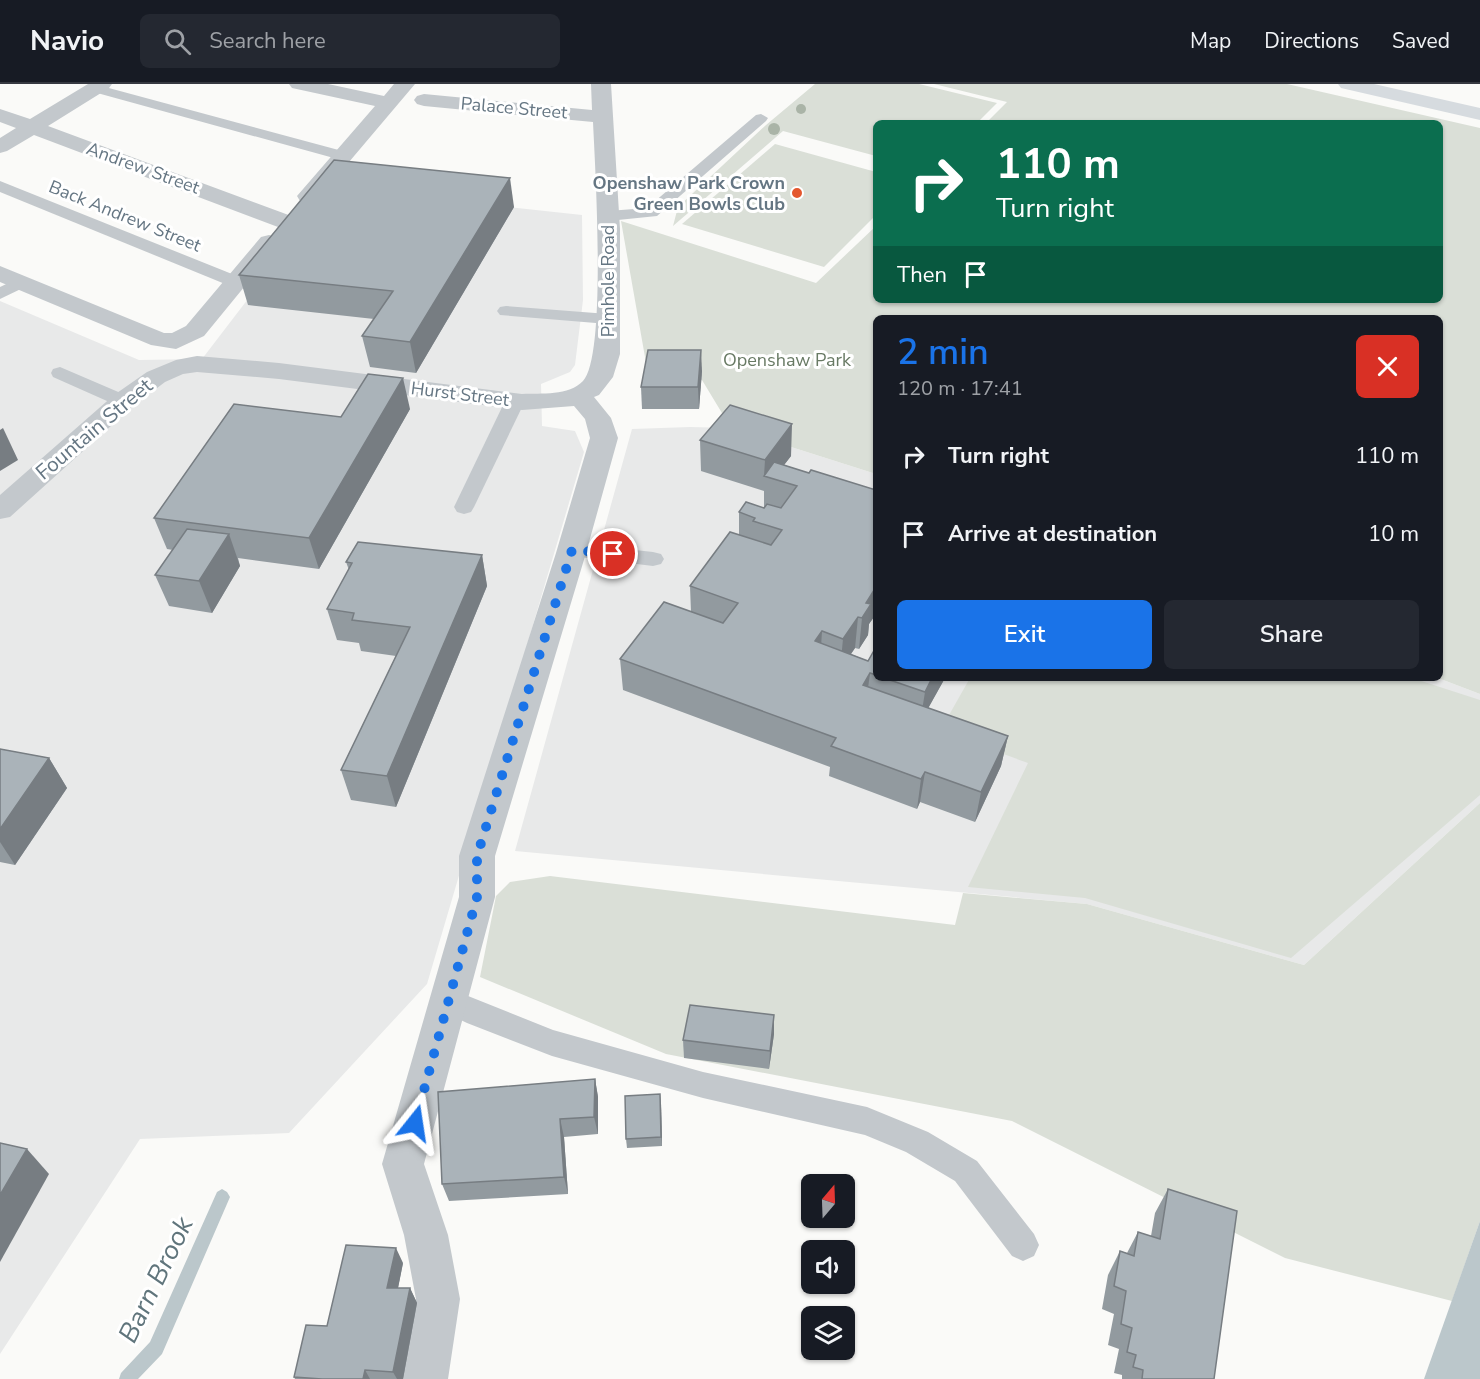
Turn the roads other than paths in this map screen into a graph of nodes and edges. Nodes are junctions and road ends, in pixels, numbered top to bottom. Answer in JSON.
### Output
{"nodes":[{"id":1,"x":299,"y":84,"type":"edge"},
{"id":2,"x":405,"y":84,"type":"edge"},
{"id":3,"x":601,"y":84,"type":"edge"},
{"id":4,"x":1348,"y":84,"type":"edge"},
{"id":5,"x":99,"y":86,"type":"edge"},
{"id":6,"x":424,"y":100,"type":"dead end"},
{"id":7,"x":390,"y":103,"type":"junction"},
{"id":8,"x":1480,"y":113,"type":"edge"},
{"id":9,"x":0,"y":115,"type":"edge"},
{"id":10,"x":603,"y":117,"type":"junction"},
{"id":11,"x":761,"y":118,"type":"dead end"},
{"id":12,"x":32,"y":127,"type":"junction"},
{"id":13,"x":0,"y":147,"type":"edge"},
{"id":14,"x":341,"y":155,"type":"junction"},
{"id":15,"x":0,"y":186,"type":"edge"},
{"id":16,"x":608,"y":216,"type":"junction"},
{"id":17,"x":286,"y":222,"type":"junction"},
{"id":18,"x":236,"y":282,"type":"junction"},
{"id":19,"x":7,"y":283,"type":"edge"},
{"id":20,"x":506,"y":311,"type":"dead end"},
{"id":21,"x":608,"y":319,"type":"junction"},
{"id":22,"x":197,"y":364,"type":"joint"},
{"id":23,"x":60,"y":373,"type":"dead end"},
{"id":24,"x":579,"y":395,"type":"junction"},
{"id":25,"x":123,"y":401,"type":"junction"},
{"id":26,"x":515,"y":401,"type":"junction"},
{"id":27,"x":464,"y":507,"type":"dead end"},
{"id":28,"x":0,"y":510,"type":"edge"},
{"id":29,"x":572,"y":550,"type":"junction"},
{"id":30,"x":653,"y":559,"type":"dead end"},
{"id":31,"x":448,"y":1000,"type":"junction"},
{"id":32,"x":1023,"y":1245,"type":"dead end"},
{"id":33,"x":425,"y":1379,"type":"edge"}],
"edges":[{"from":1,"to":7,"type":"street"},
{"from":2,"to":7,"type":"street"},
{"from":3,"to":10,"type":"street","name":"Pimhole Road"},
{"from":4,"to":8,"type":"highway"},
{"from":5,"to":12,"type":"street"},
{"from":5,"to":14,"type":"lane"},
{"from":6,"to":10,"type":"street","name":"Palace Street"},
{"from":7,"to":14,"type":"street"},
{"from":9,"to":12,"type":"street","name":"Andrew Street"},
{"from":10,"to":16,"type":"street","name":"Pimhole Road"},
{"from":11,"to":16,"type":"lane"},
{"from":12,"to":13,"type":"street"},
{"from":12,"to":17,"type":"street","name":"Andrew Street"},
{"from":14,"to":17,"type":"street"},
{"from":15,"to":18,"type":"lane","name":"Back Andrew Street"},
{"from":16,"to":21,"type":"street","name":"Pimhole Road"},
{"from":17,"to":18,"type":"street"},
{"from":18,"to":19,"type":"street"},
{"from":20,"to":21,"type":"lane"},
{"from":21,"to":24,"type":"street","name":"Pimhole Road"},
{"from":22,"to":25,"type":"street","name":"Fountain Street"},
{"from":22,"to":26,"type":"street","name":"Hurst Street"},
{"from":23,"to":25,"type":"lane"},
{"from":24,"to":26,"type":"street","name":"Hurst Street"},
{"from":24,"to":29,"type":"street"},
{"from":25,"to":28,"type":"street","name":"Fountain Street"},
{"from":26,"to":27,"type":"lane"},
{"from":29,"to":30,"type":"lane"},
{"from":29,"to":31,"type":"street"},
{"from":31,"to":32,"type":"lane"},
{"from":31,"to":33,"type":"street"}]}
